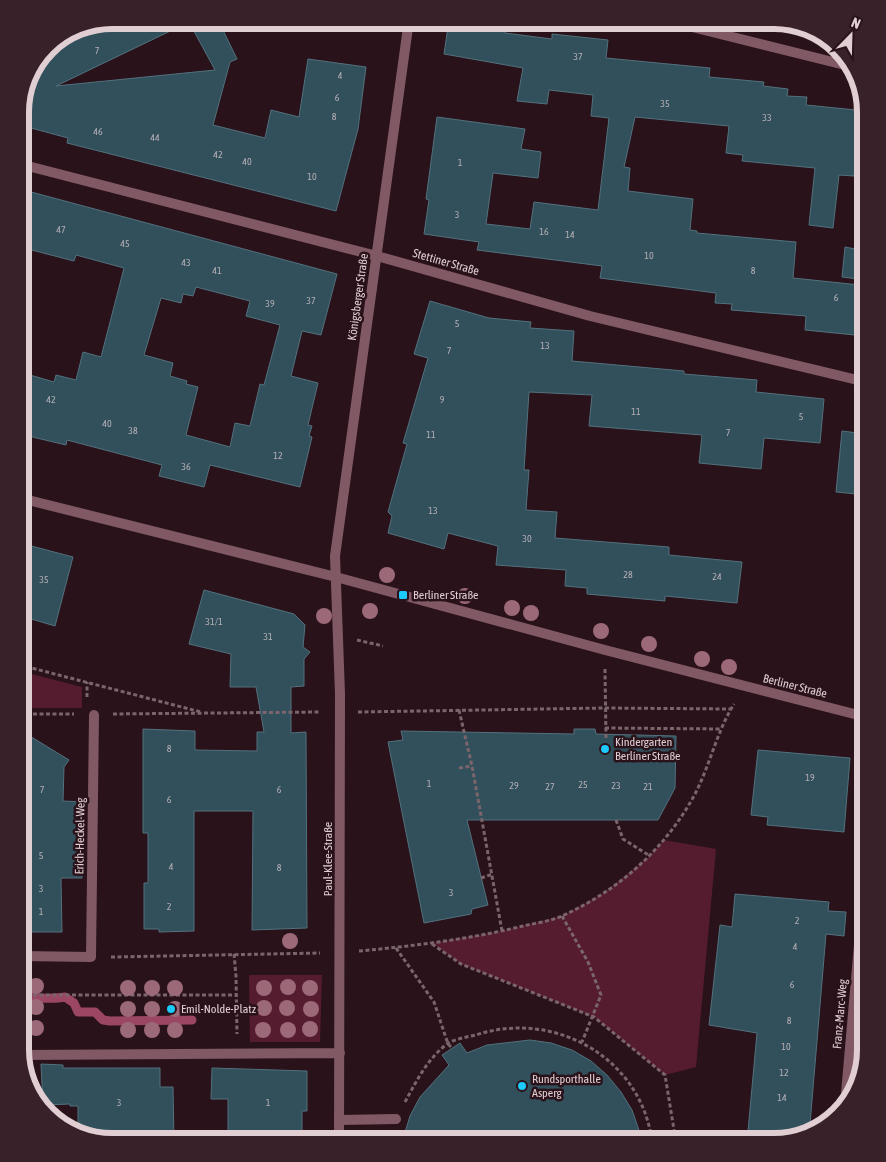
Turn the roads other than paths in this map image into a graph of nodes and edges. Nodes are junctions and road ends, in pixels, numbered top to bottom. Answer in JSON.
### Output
{"nodes":[{"id":1,"x":407,"y":29,"type":"edge"},
{"id":2,"x":700,"y":29,"type":"edge"},
{"id":3,"x":842,"y":64,"type":"edge"},
{"id":4,"x":29,"y":166,"type":"edge"},
{"id":5,"x":377,"y":256,"type":"junction"},
{"id":6,"x":857,"y":380,"type":"edge"},
{"id":7,"x":29,"y":500,"type":"edge"},
{"id":8,"x":336,"y":576,"type":"junction"},
{"id":9,"x":94,"y":715,"type":"road end"},
{"id":10,"x":857,"y":715,"type":"edge"},
{"id":11,"x":29,"y":956,"type":"edge"},
{"id":12,"x":857,"y":968,"type":"edge"},
{"id":13,"x":340,"y":1053,"type":"junction"},
{"id":14,"x":29,"y":1055,"type":"edge"},
{"id":15,"x":846,"y":1091,"type":"edge"},
{"id":16,"x":396,"y":1119,"type":"road end"},
{"id":17,"x":339,"y":1120,"type":"junction"},
{"id":18,"x":339,"y":1133,"type":"edge"}],
"edges":[{"from":1,"to":5,"type":"street","name":"Königsberger Straße"},
{"from":2,"to":3,"type":"street"},
{"from":4,"to":5,"type":"street","name":"Stettiner Straße"},
{"from":5,"to":6,"type":"street","name":"Stettiner Straße"},
{"from":5,"to":8,"type":"street","name":"Königsberger Straße"},
{"from":7,"to":8,"type":"street","name":"Berliner Straße"},
{"from":8,"to":10,"type":"street","name":"Berliner Straße"},
{"from":8,"to":13,"type":"street","name":"Paul-Klee-Straße"},
{"from":9,"to":11,"type":"street","name":"Erich-Heckel-Weg"},
{"from":12,"to":15,"type":"street","name":"Franz-Marc-Weg"},
{"from":13,"to":14,"type":"street"},
{"from":13,"to":17,"type":"street","name":"Paul-Klee-Straße"},
{"from":16,"to":17,"type":"street"},
{"from":17,"to":18,"type":"street","name":"Paul-Klee-Straße"}]}
